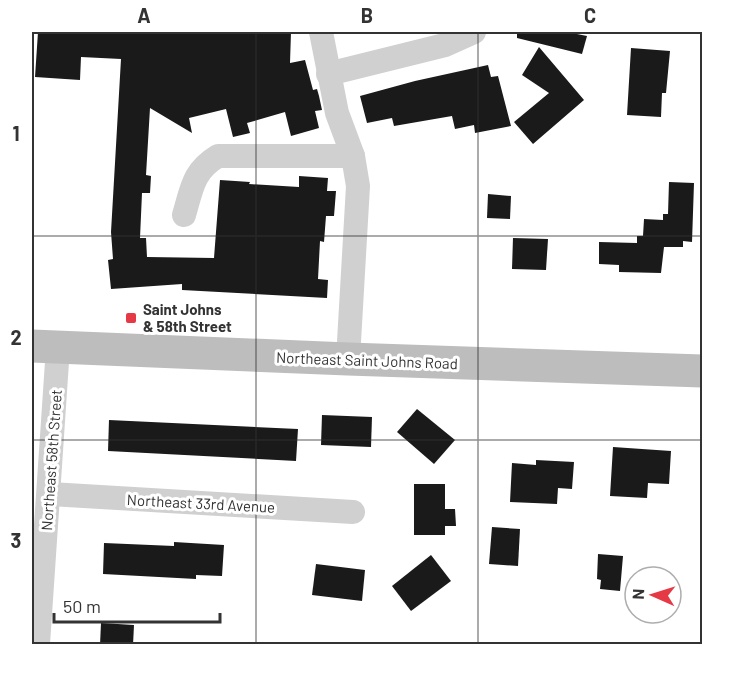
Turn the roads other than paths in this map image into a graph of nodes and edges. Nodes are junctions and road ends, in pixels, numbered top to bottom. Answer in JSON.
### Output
{"nodes":[{"id":1,"x":321,"y":32,"type":"edge"},
{"id":2,"x":474,"y":32,"type":"edge"},
{"id":3,"x":328,"y":74,"type":"junction"},
{"id":4,"x":353,"y":156,"type":"junction"},
{"id":5,"x":184,"y":214,"type":"dead end"},
{"id":6,"x":45,"y":346,"type":"edge"},
{"id":7,"x":348,"y":359,"type":"junction"},
{"id":8,"x":702,"y":371,"type":"edge"},
{"id":9,"x":50,"y":494,"type":"junction"},
{"id":10,"x":353,"y":512,"type":"dead end"},
{"id":11,"x":38,"y":645,"type":"edge"}],
"edges":[{"from":1,"to":3,"type":"street"},
{"from":2,"to":3,"type":"street"},
{"from":3,"to":4,"type":"street"},
{"from":4,"to":5,"type":"street"},
{"from":4,"to":7,"type":"street"},
{"from":6,"to":7,"type":"main road","name":"Northeast Saint Johns Road"},
{"from":6,"to":9,"type":"street","name":"Northeast 58th Street"},
{"from":7,"to":8,"type":"main road","name":"Northeast Saint Johns Road"},
{"from":9,"to":10,"type":"street","name":"Northeast 33rd Avenue"},
{"from":9,"to":11,"type":"street","name":"Northeast 58th Street"}]}
